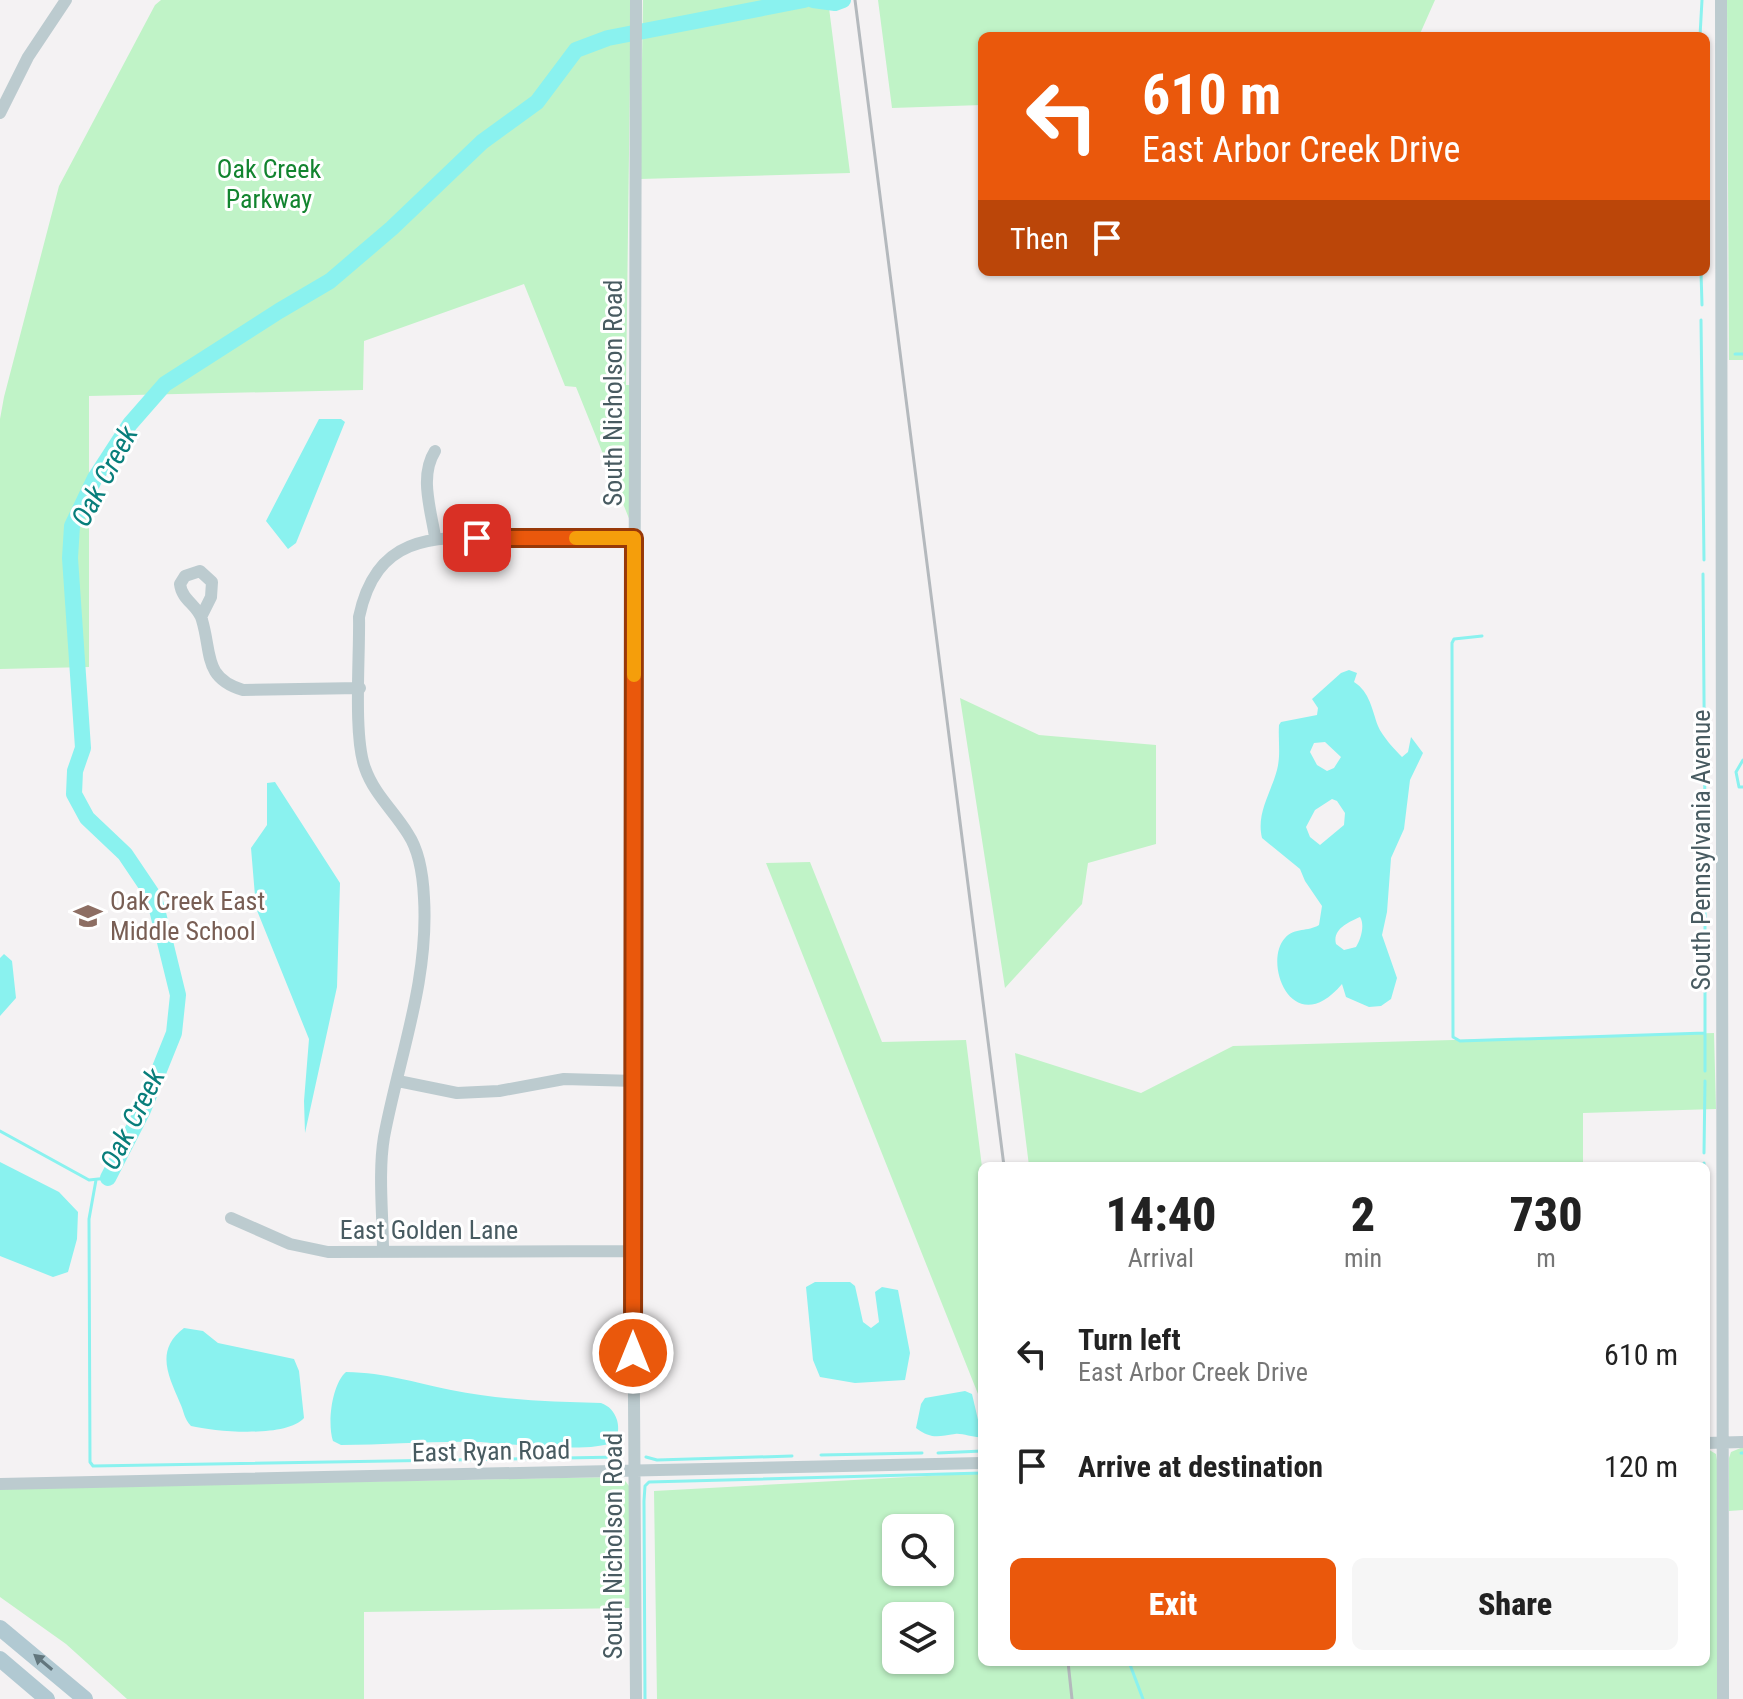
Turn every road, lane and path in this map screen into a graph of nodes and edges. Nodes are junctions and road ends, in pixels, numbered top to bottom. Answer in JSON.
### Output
{"nodes":[{"id":1,"x":66,"y":0,"type":"edge"},
{"id":2,"x":636,"y":0,"type":"edge"},
{"id":3,"x":1721,"y":0,"type":"edge"},
{"id":4,"x":0,"y":113,"type":"edge"},
{"id":5,"x":435,"y":451,"type":"dead end"},
{"id":6,"x":435,"y":537,"type":"junction"},
{"id":7,"x":634,"y":538,"type":"junction"},
{"id":8,"x":201,"y":617,"type":"dead end"},
{"id":9,"x":360,"y":688,"type":"junction"},
{"id":10,"x":398,"y":1081,"type":"junction"},
{"id":11,"x":635,"y":1081,"type":"junction"},
{"id":12,"x":231,"y":1218,"type":"dead end"},
{"id":13,"x":633,"y":1251,"type":"junction"},
{"id":14,"x":383,"y":1252,"type":"junction"},
{"id":15,"x":1743,"y":1442,"type":"edge"},
{"id":16,"x":1710,"y":1443,"type":"edge"},
{"id":17,"x":1724,"y":1443,"type":"junction"},
{"id":18,"x":978,"y":1463,"type":"edge"},
{"id":19,"x":634,"y":1472,"type":"junction"},
{"id":20,"x":0,"y":1484,"type":"edge"},
{"id":21,"x":0,"y":1628,"type":"edge"},
{"id":22,"x":0,"y":1659,"type":"edge"},
{"id":23,"x":47,"y":1699,"type":"edge"},
{"id":24,"x":85,"y":1699,"type":"edge"},
{"id":25,"x":636,"y":1699,"type":"edge"},
{"id":26,"x":1723,"y":1699,"type":"edge"}],
"edges":[{"from":1,"to":4,"type":"street"},
{"from":2,"to":7,"type":"street","name":"South Nicholson Road"},
{"from":3,"to":17,"type":"street","name":"South Pennsylvania Avenue"},
{"from":5,"to":6,"type":"street"},
{"from":6,"to":7,"type":"street"},
{"from":6,"to":9,"type":"street"},
{"from":7,"to":11,"type":"street","name":"South Nicholson Road"},
{"from":8,"to":9,"type":"street"},
{"from":9,"to":10,"type":"street"},
{"from":10,"to":11,"type":"street"},
{"from":10,"to":14,"type":"street"},
{"from":11,"to":13,"type":"street","name":"South Nicholson Road"},
{"from":12,"to":14,"type":"street","name":"East Golden Lane"},
{"from":13,"to":14,"type":"street","name":"East Golden Lane"},
{"from":13,"to":19,"type":"street","name":"South Nicholson Road"},
{"from":15,"to":17,"type":"street"},
{"from":16,"to":17,"type":"street"},
{"from":17,"to":26,"type":"street","name":"South Pennsylvania Avenue"},
{"from":18,"to":19,"type":"street","name":"East Ryan Road"},
{"from":19,"to":20,"type":"street","name":"East Ryan Road"},
{"from":19,"to":25,"type":"street","name":"South Nicholson Road"},
{"from":24,"to":21,"type":"main road","one_way":true},
{"from":22,"to":23,"type":"main road"}]}
